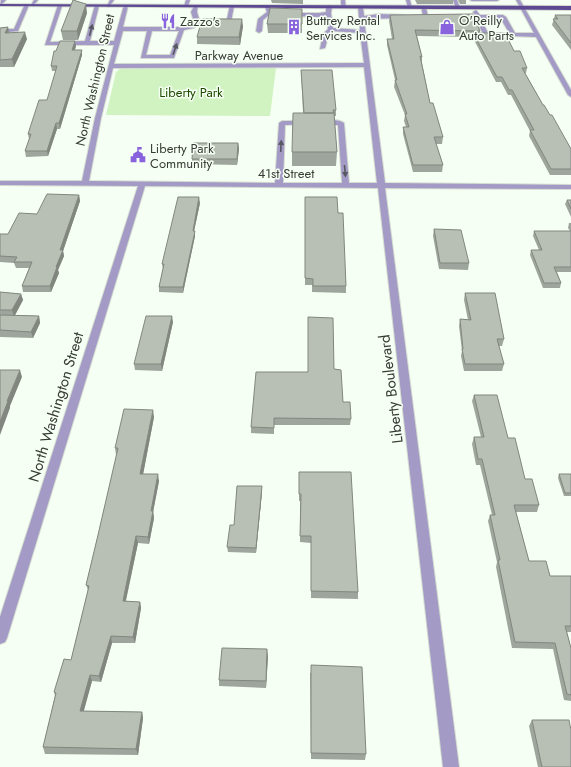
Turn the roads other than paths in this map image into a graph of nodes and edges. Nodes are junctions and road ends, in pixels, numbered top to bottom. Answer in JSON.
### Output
{"nodes":[{"id":1,"x":4,"y":0,"type":"edge"},
{"id":2,"x":36,"y":0,"type":"edge"},
{"id":3,"x":112,"y":0,"type":"edge"},
{"id":4,"x":188,"y":0,"type":"edge"},
{"id":5,"x":343,"y":0,"type":"edge"},
{"id":6,"x":408,"y":0,"type":"edge"},
{"id":7,"x":454,"y":0,"type":"edge"},
{"id":8,"x":472,"y":0,"type":"edge"},
{"id":9,"x":481,"y":0,"type":"edge"},
{"id":10,"x":497,"y":0,"type":"edge"},
{"id":11,"x":518,"y":0,"type":"edge"},
{"id":12,"x":0,"y":5,"type":"edge"},
{"id":13,"x":30,"y":5,"type":"junction"},
{"id":14,"x":364,"y":5,"type":"junction"},
{"id":15,"x":60,"y":6,"type":"junction"},
{"id":16,"x":97,"y":6,"type":"junction"},
{"id":17,"x":109,"y":6,"type":"junction"},
{"id":18,"x":126,"y":6,"type":"junction"},
{"id":19,"x":186,"y":6,"type":"junction"},
{"id":20,"x":196,"y":6,"type":"junction"},
{"id":21,"x":232,"y":6,"type":"junction"},
{"id":22,"x":268,"y":6,"type":"junction"},
{"id":23,"x":329,"y":7,"type":"junction"},
{"id":24,"x":344,"y":7,"type":"junction"},
{"id":25,"x":389,"y":7,"type":"junction"},
{"id":26,"x":410,"y":7,"type":"junction"},
{"id":27,"x":423,"y":7,"type":"junction"},
{"id":28,"x":474,"y":7,"type":"junction"},
{"id":29,"x":486,"y":7,"type":"junction"},
{"id":30,"x":522,"y":7,"type":"junction"},
{"id":31,"x":571,"y":8,"type":"edge"},
{"id":32,"x":455,"y":11,"type":"junction"},
{"id":33,"x":269,"y":13,"type":"junction"},
{"id":34,"x":328,"y":13,"type":"junction"},
{"id":35,"x":391,"y":16,"type":"junction"},
{"id":36,"x":412,"y":16,"type":"edge"},
{"id":37,"x":419,"y":16,"type":"edge"},
{"id":38,"x":426,"y":16,"type":"junction"},
{"id":39,"x":433,"y":16,"type":"edge"},
{"id":40,"x":478,"y":17,"type":"junction"},
{"id":41,"x":361,"y":18,"type":"junction"},
{"id":42,"x":210,"y":21,"type":"edge"},
{"id":43,"x":121,"y":29,"type":"junction"},
{"id":44,"x":150,"y":29,"type":"junction"},
{"id":45,"x":182,"y":29,"type":"junction"},
{"id":46,"x":331,"y":29,"type":"junction"},
{"id":47,"x":0,"y":31,"type":"edge"},
{"id":48,"x":258,"y":31,"type":"dead end"},
{"id":49,"x":363,"y":32,"type":"junction"},
{"id":50,"x":513,"y":35,"type":"junction"},
{"id":51,"x":538,"y":35,"type":"junction"},
{"id":52,"x":88,"y":43,"type":"junction"},
{"id":53,"x":117,"y":43,"type":"junction"},
{"id":54,"x":322,"y":48,"type":"dead end"},
{"id":55,"x":152,"y":57,"type":"junction"},
{"id":56,"x":367,"y":65,"type":"junction"},
{"id":57,"x":111,"y":66,"type":"junction"},
{"id":58,"x":150,"y":66,"type":"junction"},
{"id":59,"x":571,"y":95,"type":"edge"},
{"id":60,"x":0,"y":183,"type":"edge"},
{"id":61,"x":85,"y":184,"type":"junction"},
{"id":62,"x":142,"y":184,"type":"junction"},
{"id":63,"x":279,"y":185,"type":"junction"},
{"id":64,"x":346,"y":186,"type":"junction"},
{"id":65,"x":381,"y":186,"type":"junction"},
{"id":66,"x":571,"y":187,"type":"edge"},
{"id":67,"x":0,"y":638,"type":"edge"},
{"id":68,"x":451,"y":767,"type":"edge"}],
"edges":[{"from":1,"to":12,"type":"street"},
{"from":2,"to":13,"type":"street"},
{"from":3,"to":17,"type":"street"},
{"from":4,"to":19,"type":"street"},
{"from":5,"to":24,"type":"street"},
{"from":6,"to":26,"type":"street"},
{"from":7,"to":32,"type":"street"},
{"from":8,"to":9,"type":"street"},
{"from":9,"to":10,"type":"street"},
{"from":9,"to":29,"type":"street"},
{"from":11,"to":30,"type":"street"},
{"from":12,"to":13,"type":"main road"},
{"from":13,"to":15,"type":"main road"},
{"from":13,"to":47,"type":"street"},
{"from":14,"to":24,"type":"main road"},
{"from":14,"to":25,"type":"main road"},
{"from":14,"to":41,"type":"street","name":"Liberty Boulevard"},
{"from":15,"to":16,"type":"main road"},
{"from":15,"to":52,"type":"street"},
{"from":16,"to":17,"type":"main road"},
{"from":52,"to":16,"type":"street","one_way":true},
{"from":17,"to":18,"type":"main road"},
{"from":18,"to":19,"type":"main road"},
{"from":18,"to":43,"type":"street","name":"North Washington Street"},
{"from":19,"to":20,"type":"main road"},
{"from":20,"to":21,"type":"main road"},
{"from":20,"to":45,"type":"street"},
{"from":21,"to":22,"type":"main road"},
{"from":21,"to":42,"type":"street"},
{"from":22,"to":23,"type":"main road"},
{"from":22,"to":33,"type":"street"},
{"from":23,"to":24,"type":"main road"},
{"from":23,"to":34,"type":"street"},
{"from":25,"to":26,"type":"main road"},
{"from":25,"to":35,"type":"street"},
{"from":26,"to":27,"type":"main road"},
{"from":27,"to":32,"type":"main road"},
{"from":27,"to":38,"type":"street"},
{"from":28,"to":29,"type":"main road"},
{"from":28,"to":32,"type":"main road"},
{"from":28,"to":40,"type":"street"},
{"from":29,"to":30,"type":"main road"},
{"from":30,"to":31,"type":"main road"},
{"from":30,"to":51,"type":"street"},
{"from":32,"to":40,"type":"street"},
{"from":33,"to":34,"type":"street"},
{"from":33,"to":48,"type":"street"},
{"from":34,"to":46,"type":"street"},
{"from":35,"to":36,"type":"street"},
{"from":35,"to":41,"type":"street"},
{"from":37,"to":38,"type":"street"},
{"from":38,"to":39,"type":"street"},
{"from":40,"to":50,"type":"street"},
{"from":40,"to":50,"type":"street"},
{"from":41,"to":49,"type":"street","name":"Liberty Boulevard"},
{"from":43,"to":44,"type":"street"},
{"from":43,"to":53,"type":"street","name":"North Washington Street"},
{"from":44,"to":45,"type":"street"},
{"from":44,"to":55,"type":"street"},
{"from":55,"to":45,"type":"street","one_way":true},
{"from":46,"to":49,"type":"street"},
{"from":46,"to":54,"type":"street"},
{"from":49,"to":56,"type":"street","name":"Liberty Boulevard"},
{"from":50,"to":51,"type":"street"},
{"from":51,"to":59,"type":"street"},
{"from":52,"to":53,"type":"street"},
{"from":53,"to":57,"type":"street","name":"North Washington Street"},
{"from":55,"to":58,"type":"street"},
{"from":56,"to":58,"type":"street","name":"Parkway Avenue"},
{"from":56,"to":65,"type":"street","name":"Liberty Boulevard"},
{"from":57,"to":58,"type":"street","name":"Parkway Avenue"},
{"from":57,"to":61,"type":"street","name":"North Washington Street"},
{"from":60,"to":61,"type":"street","name":"41st Street"},
{"from":61,"to":62,"type":"street","name":"41st Street"},
{"from":62,"to":63,"type":"street","name":"41st Street"},
{"from":62,"to":67,"type":"street","name":"North Washington Street"},
{"from":63,"to":64,"type":"street","name":"41st Street"},
{"from":63,"to":64,"type":"street","one_way":true},
{"from":64,"to":65,"type":"street","name":"41st Street"},
{"from":65,"to":66,"type":"street","name":"41st Street"},
{"from":65,"to":68,"type":"street","name":"Liberty Boulevard"}]}
